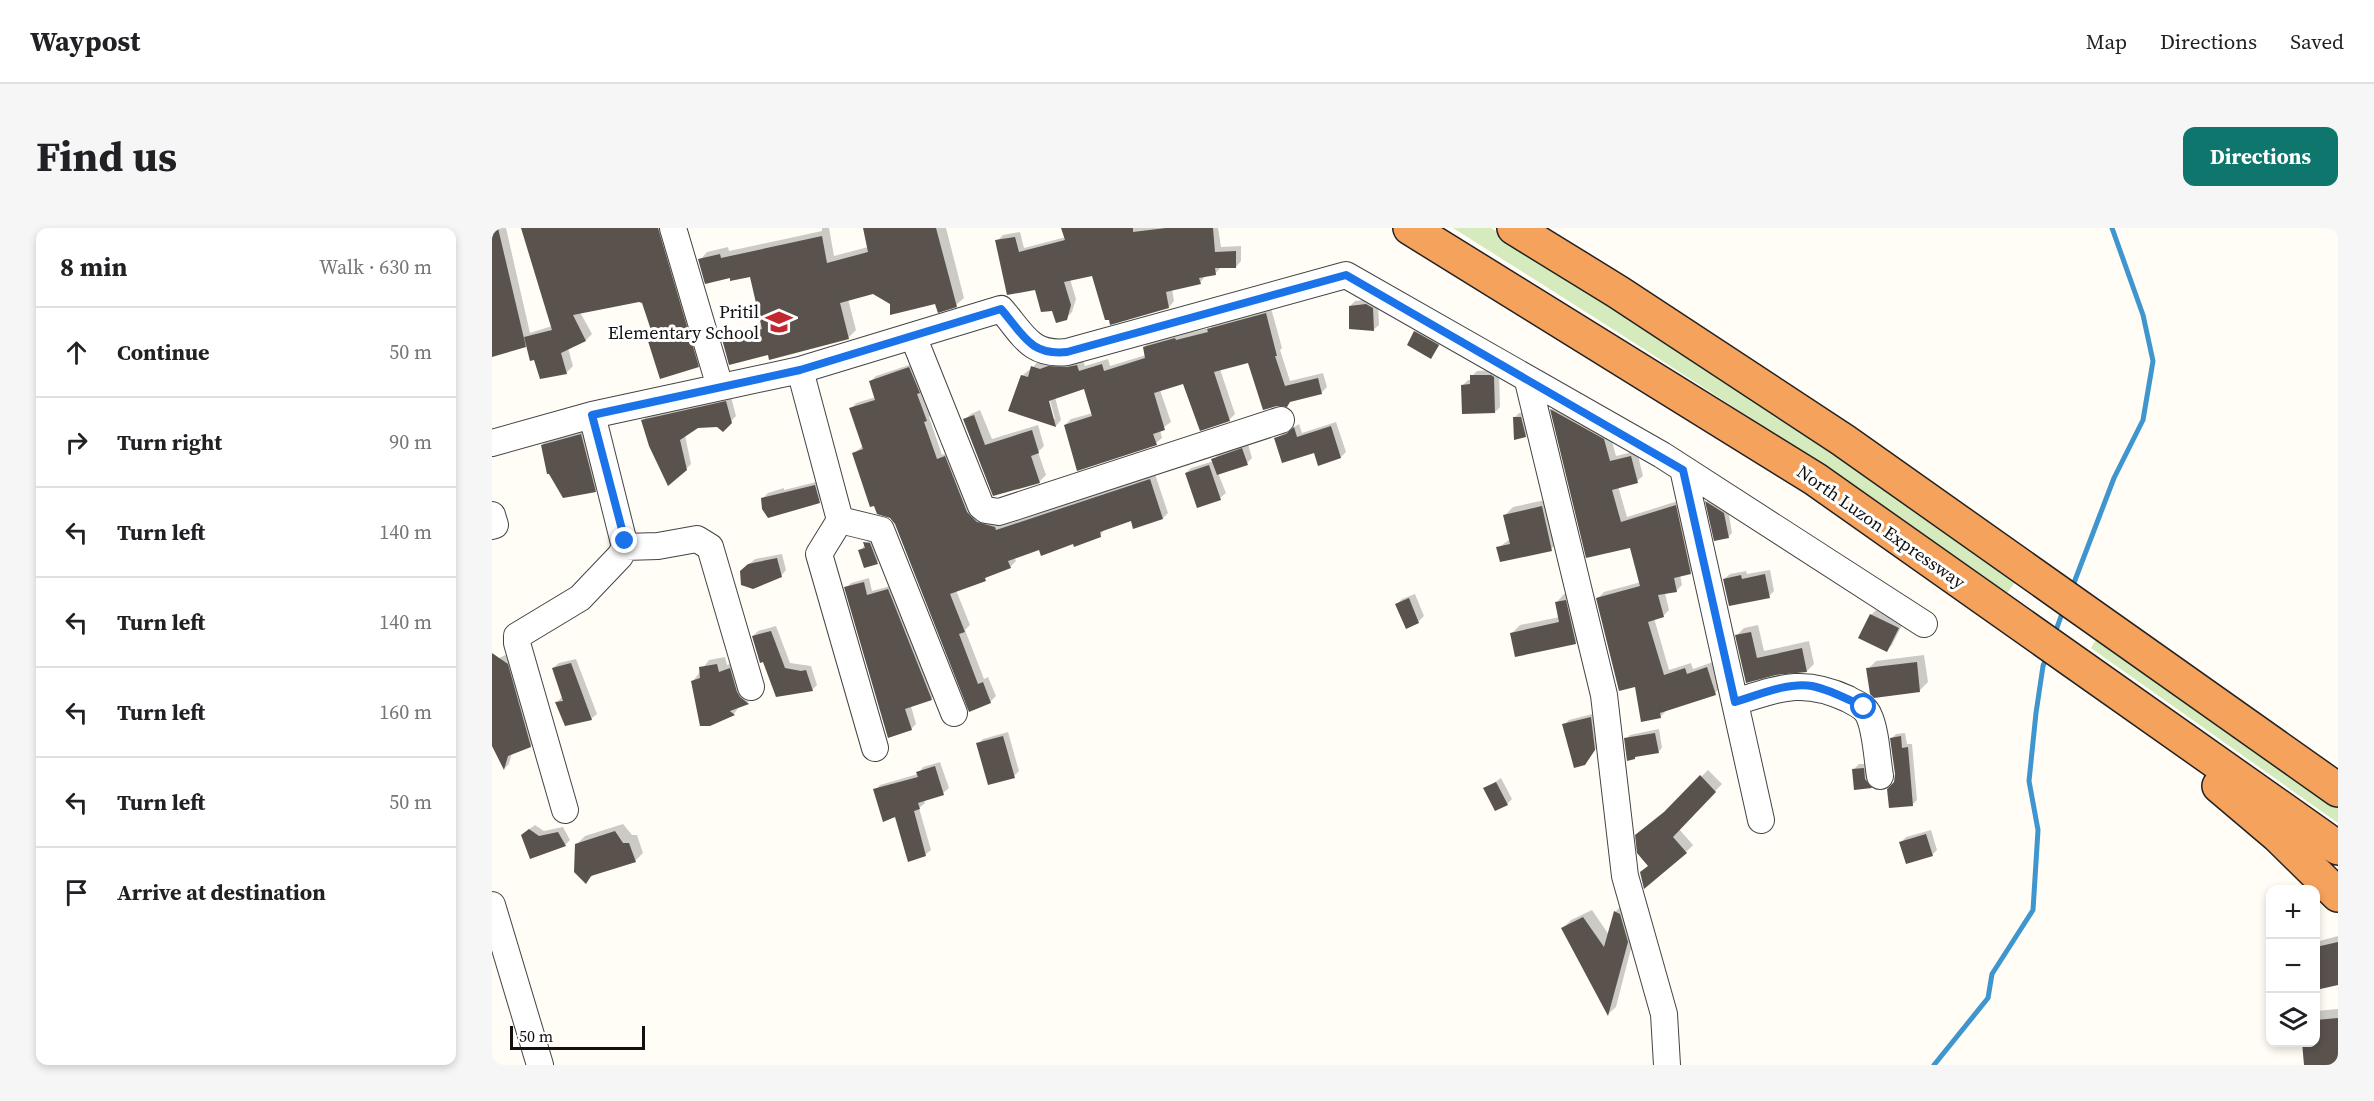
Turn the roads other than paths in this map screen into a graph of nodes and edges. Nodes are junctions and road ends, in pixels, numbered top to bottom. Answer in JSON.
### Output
{"nodes":[{"id":1,"x":673,"y":228,"type":"edge"},
{"id":2,"x":1410,"y":228,"type":"edge"},
{"id":3,"x":1514,"y":228,"type":"edge"},
{"id":4,"x":913,"y":336,"type":"junction"},
{"id":5,"x":800,"y":370,"type":"junction"},
{"id":6,"x":1528,"y":381,"type":"junction"},
{"id":7,"x":720,"y":387,"type":"junction"},
{"id":8,"x":592,"y":415,"type":"junction"},
{"id":9,"x":1281,"y":420,"type":"dead end"},
{"id":10,"x":492,"y":443,"type":"edge"},
{"id":11,"x":1683,"y":470,"type":"junction"},
{"id":12,"x":492,"y":515,"type":"edge"},
{"id":13,"x":840,"y":520,"type":"junction"},
{"id":14,"x":492,"y":526,"type":"edge"},
{"id":15,"x":625,"y":547,"type":"junction"},
{"id":16,"x":1924,"y":624,"type":"dead end"},
{"id":17,"x":2079,"y":664,"type":"junction"},
{"id":18,"x":751,"y":687,"type":"dead end"},
{"id":19,"x":1735,"y":702,"type":"junction"},
{"id":20,"x":954,"y":713,"type":"dead end"},
{"id":21,"x":875,"y":748,"type":"dead end"},
{"id":22,"x":1880,"y":776,"type":"dead end"},
{"id":23,"x":2338,"y":790,"type":"edge"},
{"id":24,"x":565,"y":810,"type":"dead end"},
{"id":25,"x":1761,"y":820,"type":"dead end"},
{"id":26,"x":2338,"y":848,"type":"edge"},
{"id":27,"x":2338,"y":895,"type":"edge"},
{"id":28,"x":492,"y":905,"type":"edge"},
{"id":29,"x":540,"y":1065,"type":"edge"},
{"id":30,"x":1667,"y":1065,"type":"edge"}],
"edges":[{"from":1,"to":7,"type":"street"},
{"from":2,"to":17,"type":"highway","name":"North Luzon Expressway"},
{"from":3,"to":23,"type":"highway"},
{"from":4,"to":5,"type":"street"},
{"from":4,"to":6,"type":"street"},
{"from":4,"to":9,"type":"street"},
{"from":5,"to":7,"type":"street"},
{"from":5,"to":13,"type":"street"},
{"from":6,"to":11,"type":"street"},
{"from":6,"to":30,"type":"street"},
{"from":7,"to":8,"type":"street"},
{"from":8,"to":10,"type":"street"},
{"from":8,"to":15,"type":"street"},
{"from":11,"to":16,"type":"street"},
{"from":11,"to":19,"type":"street"},
{"from":12,"to":14,"type":"street"},
{"from":13,"to":20,"type":"street"},
{"from":13,"to":21,"type":"street"},
{"from":15,"to":18,"type":"street"},
{"from":15,"to":24,"type":"street"},
{"from":17,"to":26,"type":"highway","name":"North Luzon Expressway"},
{"from":17,"to":27,"type":"highway"},
{"from":19,"to":22,"type":"street"},
{"from":19,"to":25,"type":"street"},
{"from":28,"to":29,"type":"street"}]}
